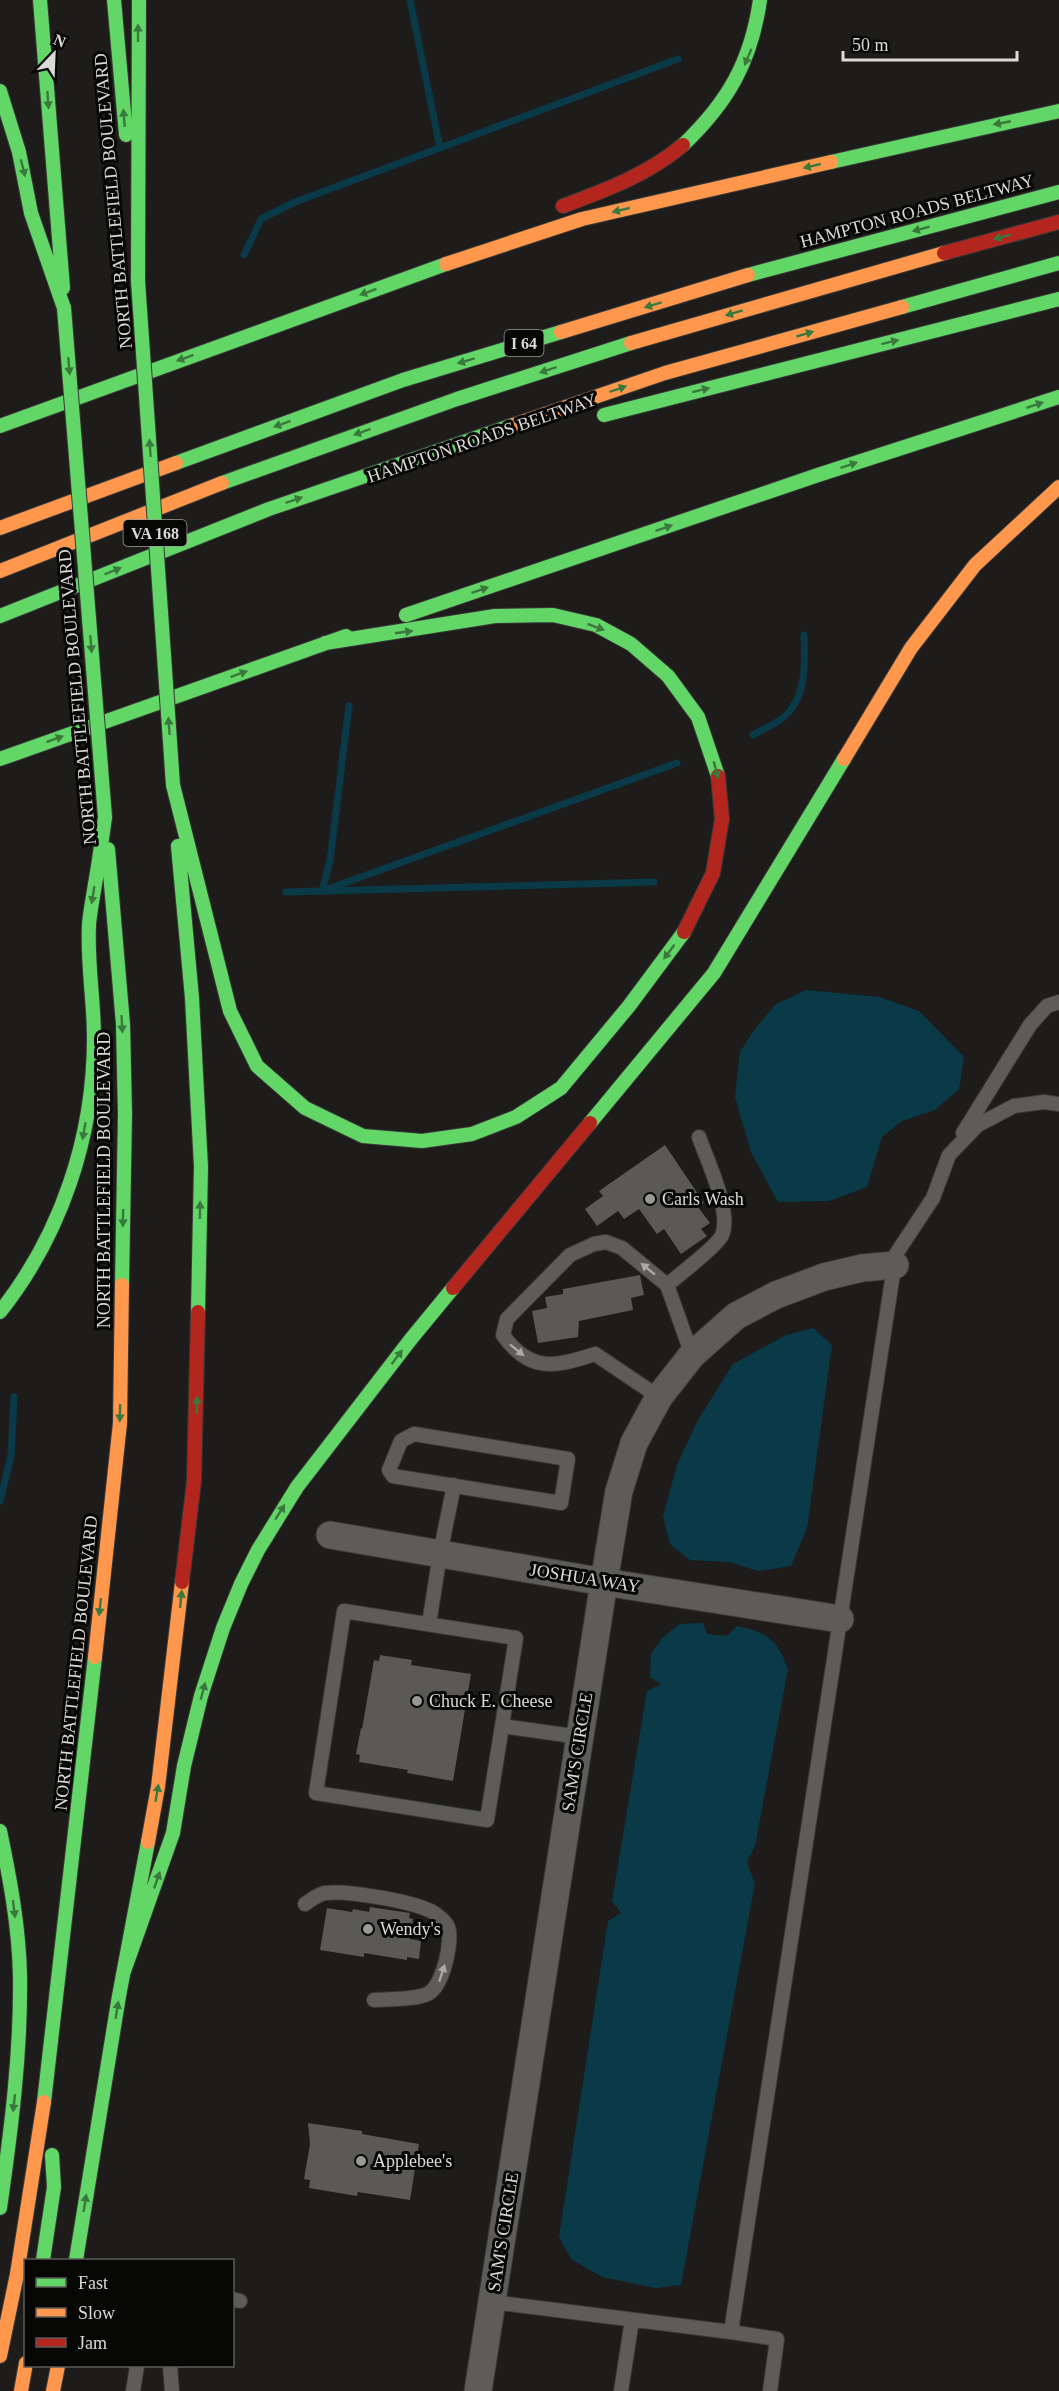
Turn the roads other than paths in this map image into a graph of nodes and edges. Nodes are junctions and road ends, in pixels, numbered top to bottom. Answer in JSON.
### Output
{"nodes":[{"id":1,"x":40,"y":0,"type":"edge"},
{"id":2,"x":114,"y":0,"type":"edge"},
{"id":3,"x":139,"y":0,"type":"edge"},
{"id":4,"x":760,"y":0,"type":"edge"},
{"id":5,"x":0,"y":91,"type":"edge"},
{"id":6,"x":1059,"y":111,"type":"edge"},
{"id":7,"x":1059,"y":192,"type":"edge"},
{"id":8,"x":547,"y":212,"type":"dead end"},
{"id":9,"x":1059,"y":222,"type":"edge"},
{"id":10,"x":516,"y":226,"type":"dead end"},
{"id":11,"x":1059,"y":263,"type":"edge"},
{"id":12,"x":423,"y":272,"type":"junction"},
{"id":13,"x":138,"y":281,"type":"junction"},
{"id":14,"x":1059,"y":298,"type":"edge"},
{"id":15,"x":64,"y":308,"type":"junction"},
{"id":16,"x":1059,"y":397,"type":"edge"},
{"id":17,"x":586,"y":419,"type":"dead end"},
{"id":18,"x":0,"y":426,"type":"edge"},
{"id":19,"x":1059,"y":488,"type":"edge"},
{"id":20,"x":0,"y":528,"type":"edge"},
{"id":21,"x":171,"y":569,"type":"dead end"},
{"id":22,"x":0,"y":571,"type":"edge"},
{"id":23,"x":150,"y":578,"type":"dead end"},
{"id":24,"x":96,"y":599,"type":"dead end"},
{"id":25,"x":75,"y":608,"type":"dead end"},
{"id":26,"x":0,"y":616,"type":"edge"},
{"id":27,"x":325,"y":643,"type":"junction"},
{"id":28,"x":0,"y":759,"type":"edge"},
{"id":29,"x":173,"y":785,"type":"junction"},
{"id":30,"x":105,"y":817,"type":"junction"},
{"id":31,"x":1059,"y":1002,"type":"edge"},
{"id":32,"x":1059,"y":1104,"type":"edge"},
{"id":33,"x":699,"y":1137,"type":"dead end"},
{"id":34,"x":949,"y":1155,"type":"junction"},
{"id":35,"x":895,"y":1264,"type":"junction"},
{"id":36,"x":667,"y":1285,"type":"junction"},
{"id":37,"x":0,"y":1312,"type":"edge"},
{"id":38,"x":692,"y":1355,"type":"junction"},
{"id":39,"x":659,"y":1397,"type":"junction"},
{"id":40,"x":454,"y":1485,"type":"junction"},
{"id":41,"x":330,"y":1535,"type":"dead end"},
{"id":42,"x":440,"y":1554,"type":"junction"},
{"id":43,"x":604,"y":1582,"type":"junction"},
{"id":44,"x":840,"y":1619,"type":"junction"},
{"id":45,"x":429,"y":1624,"type":"junction"},
{"id":46,"x":502,"y":1726,"type":"junction"},
{"id":47,"x":580,"y":1737,"type":"junction"},
{"id":48,"x":0,"y":1831,"type":"edge"},
{"id":49,"x":305,"y":1904,"type":"dead end"},
{"id":50,"x":123,"y":1974,"type":"junction"},
{"id":51,"x":375,"y":2000,"type":"dead end"},
{"id":52,"x":43,"y":2112,"type":"junction"},
{"id":53,"x":0,"y":2208,"type":"edge"},
{"id":54,"x":43,"y":2259,"type":"edge"},
{"id":55,"x":76,"y":2259,"type":"edge"},
{"id":56,"x":492,"y":2302,"type":"junction"},
{"id":57,"x":632,"y":2320,"type":"junction"},
{"id":58,"x":731,"y":2332,"type":"junction"},
{"id":59,"x":0,"y":2356,"type":"edge"},
{"id":60,"x":25,"y":2367,"type":"edge"},
{"id":61,"x":58,"y":2367,"type":"edge"},
{"id":62,"x":137,"y":2367,"type":"edge"},
{"id":63,"x":170,"y":2367,"type":"edge"},
{"id":64,"x":21,"y":2391,"type":"edge"},
{"id":65,"x":53,"y":2391,"type":"edge"},
{"id":66,"x":133,"y":2391,"type":"edge"},
{"id":67,"x":172,"y":2391,"type":"edge"},
{"id":68,"x":478,"y":2391,"type":"edge"},
{"id":69,"x":621,"y":2391,"type":"edge"},
{"id":70,"x":770,"y":2391,"type":"edge"}],
"edges":[{"from":1,"to":15,"type":"main road","name":"NORTH BATTLEFIELD BOULEVARD","one_way":true},
{"from":13,"to":2,"type":"main road","name":"NORTH BATTLEFIELD BOULEVARD","number":"VA 168","one_way":true},
{"from":13,"to":3,"type":"main road","one_way":true},
{"from":4,"to":8,"type":"main road","one_way":true},
{"from":5,"to":15,"type":"main road","one_way":true},
{"from":6,"to":12,"type":"main road","one_way":true},
{"from":7,"to":20,"type":"main road","name":"HAMPTON ROADS BELTWAY","number":"I 64","one_way":true},
{"from":9,"to":22,"type":"main road","one_way":true},
{"from":10,"to":12,"type":"main road"},
{"from":26,"to":11,"type":"main road","one_way":true},
{"from":12,"to":18,"type":"main road","one_way":true},
{"from":29,"to":13,"type":"main road","name":"NORTH BATTLEFIELD BOULEVARD","number":"VA 168","one_way":true,"bridge":true},
{"from":17,"to":14,"type":"main road","name":"HAMPTON ROADS BELTWAY","one_way":true},
{"from":15,"to":30,"type":"main road","name":"NORTH BATTLEFIELD BOULEVARD","one_way":true,"bridge":true},
{"from":27,"to":16,"type":"main road","one_way":true},
{"from":50,"to":19,"type":"main road","one_way":true},
{"from":21,"to":23,"type":"main road"},
{"from":24,"to":25,"type":"main road"},
{"from":28,"to":27,"type":"main road","one_way":true},
{"from":27,"to":29,"type":"main road","one_way":true},
{"from":50,"to":29,"type":"main road","name":"NORTH BATTLEFIELD BOULEVARD","one_way":true},
{"from":30,"to":37,"type":"main road","one_way":true},
{"from":30,"to":52,"type":"main road","name":"NORTH BATTLEFIELD BOULEVARD","one_way":true},
{"from":31,"to":34,"type":"lane"},
{"from":32,"to":34,"type":"lane"},
{"from":33,"to":36,"type":"lane"},
{"from":34,"to":35,"type":"lane"},
{"from":35,"to":38,"type":"street","name":"SAM'S CIRCLE"},
{"from":35,"to":44,"type":"lane"},
{"from":36,"to":38,"type":"lane"},
{"from":36,"to":39,"type":"lane","one_way":true},
{"from":38,"to":39,"type":"street","name":"SAM'S CIRCLE"},
{"from":39,"to":43,"type":"street","name":"SAM'S CIRCLE"},
{"from":40,"to":40,"type":"lane"},
{"from":40,"to":42,"type":"lane"},
{"from":41,"to":42,"type":"street","name":"JOSHUA WAY"},
{"from":42,"to":43,"type":"street","name":"JOSHUA WAY"},
{"from":42,"to":45,"type":"lane"},
{"from":43,"to":44,"type":"street","name":"JOSHUA WAY"},
{"from":43,"to":47,"type":"street","name":"SAM'S CIRCLE"},
{"from":44,"to":58,"type":"lane"},
{"from":45,"to":46,"type":"lane"},
{"from":45,"to":46,"type":"lane"},
{"from":46,"to":47,"type":"lane"},
{"from":47,"to":56,"type":"street","name":"SAM'S CIRCLE"},
{"from":48,"to":53,"type":"main road","one_way":true},
{"from":51,"to":49,"type":"lane","one_way":true},
{"from":55,"to":50,"type":"main road","name":"NORTH BATTLEFIELD BOULEVARD","one_way":true},
{"from":52,"to":54,"type":"main road"},
{"from":52,"to":59,"type":"main road","name":"NORTH BATTLEFIELD BOULEVARD"},
{"from":56,"to":57,"type":"lane"},
{"from":56,"to":68,"type":"street","name":"SAM'S CIRCLE"},
{"from":57,"to":58,"type":"lane"},
{"from":57,"to":69,"type":"lane"},
{"from":58,"to":70,"type":"lane"},
{"from":60,"to":64,"type":"main road"},
{"from":61,"to":65,"type":"main road"},
{"from":62,"to":66,"type":"lane"},
{"from":63,"to":67,"type":"lane"}]}
